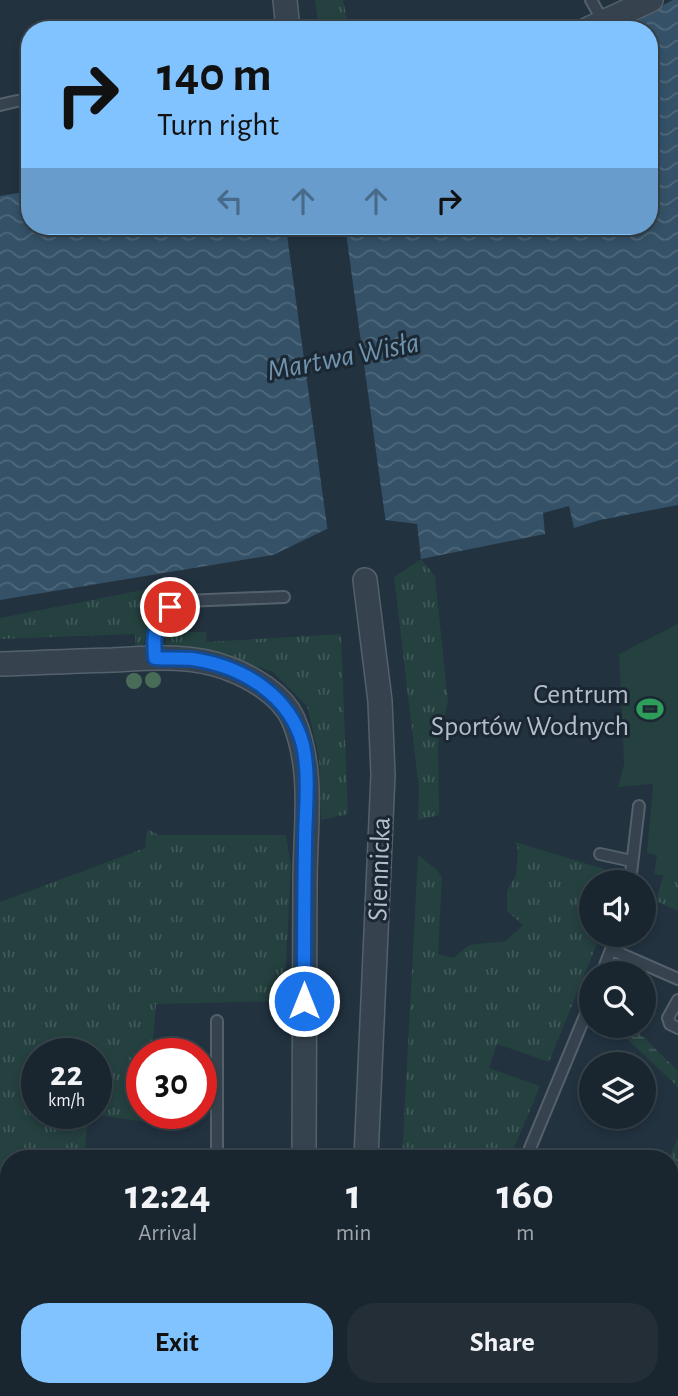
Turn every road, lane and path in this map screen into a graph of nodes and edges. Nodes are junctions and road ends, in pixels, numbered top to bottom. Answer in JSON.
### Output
{"nodes":[{"id":1,"x":285,"y":0,"type":"edge"},
{"id":2,"x":591,"y":0,"type":"edge"},
{"id":3,"x":651,"y":0,"type":"edge"},
{"id":4,"x":287,"y":21,"type":"edge"},
{"id":5,"x":594,"y":21,"type":"edge"},
{"id":6,"x":606,"y":21,"type":"edge"},
{"id":7,"x":17,"y":101,"type":"dead end"},
{"id":8,"x":0,"y":105,"type":"edge"},
{"id":9,"x":365,"y":580,"type":"dead end"},
{"id":10,"x":284,"y":597,"type":"dead end"},
{"id":11,"x":155,"y":658,"type":"junction"},
{"id":12,"x":0,"y":664,"type":"edge"},
{"id":13,"x":639,"y":806,"type":"dead end"},
{"id":14,"x":600,"y":855,"type":"dead end"},
{"id":15,"x":632,"y":861,"type":"junction"},
{"id":16,"x":631,"y":870,"type":"edge"},
{"id":17,"x":613,"y":947,"type":"edge"},
{"id":18,"x":612,"y":950,"type":"junction"},
{"id":19,"x":607,"y":961,"type":"edge"},
{"id":20,"x":678,"y":979,"type":"edge"},
{"id":21,"x":678,"y":1000,"type":"edge"},
{"id":22,"x":217,"y":1021,"type":"dead end"},
{"id":23,"x":678,"y":1028,"type":"edge"},
{"id":24,"x":579,"y":1030,"type":"edge"},
{"id":25,"x":217,"y":1150,"type":"edge"},
{"id":26,"x":304,"y":1150,"type":"edge"},
{"id":27,"x":366,"y":1150,"type":"edge"},
{"id":28,"x":529,"y":1150,"type":"edge"}],
"edges":[{"from":1,"to":4,"type":"street"},
{"from":2,"to":5,"type":"lane"},
{"from":3,"to":6,"type":"street"},
{"from":7,"to":8,"type":"lane"},
{"from":9,"to":27,"type":"street","name":"Siennicka"},
{"from":10,"to":11,"type":"lane"},
{"from":11,"to":12,"type":"street"},
{"from":11,"to":26,"type":"street"},
{"from":13,"to":15,"type":"lane"},
{"from":14,"to":15,"type":"lane"},
{"from":15,"to":16,"type":"lane"},
{"from":17,"to":18,"type":"lane"},
{"from":18,"to":19,"type":"lane"},
{"from":18,"to":20,"type":"lane"},
{"from":21,"to":23,"type":"lane"},
{"from":22,"to":25,"type":"lane"},
{"from":24,"to":28,"type":"lane"}]}
